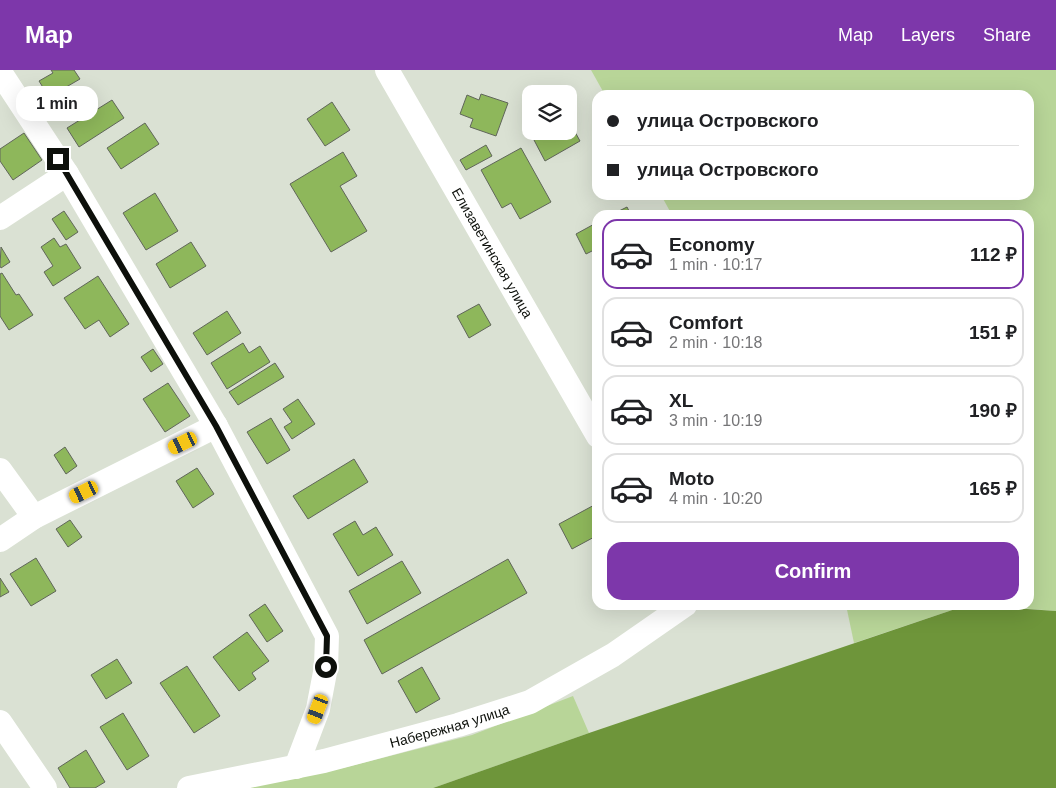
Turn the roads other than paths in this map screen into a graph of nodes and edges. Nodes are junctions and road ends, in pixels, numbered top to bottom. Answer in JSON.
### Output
{"nodes":[{"id":1,"x":387,"y":70,"type":"edge"},
{"id":2,"x":0,"y":72,"type":"edge"},
{"id":3,"x":67,"y":174,"type":"junction"},
{"id":4,"x":0,"y":218,"type":"edge"},
{"id":5,"x":216,"y":426,"type":"junction"},
{"id":6,"x":592,"y":426,"type":"edge"},
{"id":7,"x":0,"y":470,"type":"edge"},
{"id":8,"x":34,"y":517,"type":"junction"},
{"id":9,"x":0,"y":540,"type":"edge"},
{"id":10,"x":678,"y":610,"type":"edge"},
{"id":11,"x":0,"y":722,"type":"edge"},
{"id":12,"x":296,"y":768,"type":"junction"},
{"id":13,"x":45,"y":788,"type":"edge"},
{"id":14,"x":189,"y":788,"type":"edge"}],
"edges":[{"from":1,"to":6,"type":"street","name":"Елизаветинская улица"},
{"from":2,"to":3,"type":"street"},
{"from":3,"to":4,"type":"street"},
{"from":3,"to":5,"type":"street"},
{"from":5,"to":8,"type":"street"},
{"from":5,"to":12,"type":"street"},
{"from":7,"to":8,"type":"street"},
{"from":8,"to":9,"type":"street"},
{"from":10,"to":12,"type":"street","name":"Набережная улица"},
{"from":11,"to":13,"type":"street"},
{"from":12,"to":14,"type":"street","name":"Набережная улица"}]}
